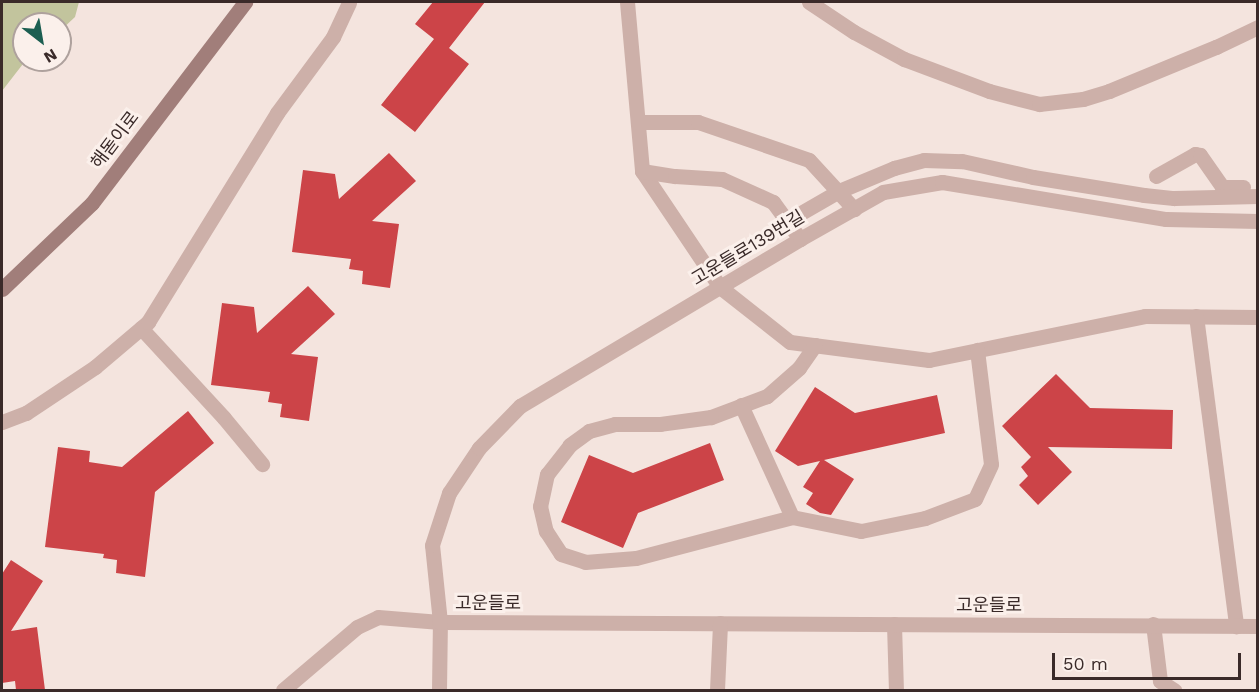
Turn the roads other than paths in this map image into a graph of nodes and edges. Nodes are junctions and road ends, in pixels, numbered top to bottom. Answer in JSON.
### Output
{"nodes":[{"id":1,"x":245,"y":2,"type":"edge"},
{"id":2,"x":349,"y":2,"type":"edge"},
{"id":3,"x":627,"y":2,"type":"edge"},
{"id":4,"x":808,"y":2,"type":"edge"},
{"id":5,"x":1257,"y":27,"type":"edge"},
{"id":6,"x":638,"y":122,"type":"junction"},
{"id":7,"x":642,"y":171,"type":"junction"},
{"id":8,"x":1156,"y":176,"type":"dead end"},
{"id":9,"x":1257,"y":186,"type":"edge"},
{"id":10,"x":839,"y":191,"type":"junction"},
{"id":11,"x":1257,"y":196,"type":"edge"},
{"id":12,"x":854,"y":209,"type":"junction"},
{"id":13,"x":787,"y":221,"type":"junction"},
{"id":14,"x":1257,"y":221,"type":"edge"},
{"id":15,"x":800,"y":239,"type":"junction"},
{"id":16,"x":720,"y":287,"type":"junction"},
{"id":17,"x":2,"y":289,"type":"edge"},
{"id":18,"x":1196,"y":316,"type":"junction"},
{"id":19,"x":1257,"y":317,"type":"edge"},
{"id":20,"x":141,"y":328,"type":"junction"},
{"id":21,"x":815,"y":345,"type":"junction"},
{"id":22,"x":977,"y":350,"type":"junction"},
{"id":23,"x":741,"y":405,"type":"junction"},
{"id":24,"x":2,"y":422,"type":"edge"},
{"id":25,"x":262,"y":464,"type":"dead end"},
{"id":26,"x":792,"y":517,"type":"junction"},
{"id":27,"x":440,"y":622,"type":"junction"},
{"id":28,"x":720,"y":623,"type":"junction"},
{"id":29,"x":894,"y":624,"type":"junction"},
{"id":30,"x":1153,"y":624,"type":"junction"},
{"id":31,"x":1236,"y":626,"type":"junction"},
{"id":32,"x":1257,"y":626,"type":"edge"},
{"id":33,"x":283,"y":690,"type":"edge"},
{"id":34,"x":439,"y":690,"type":"edge"},
{"id":35,"x":717,"y":690,"type":"edge"},
{"id":36,"x":896,"y":690,"type":"edge"},
{"id":37,"x":1174,"y":690,"type":"edge"}],
"edges":[{"from":1,"to":17,"type":"street","name":"해돋이로"},
{"from":2,"to":20,"type":"street"},
{"from":3,"to":6,"type":"street"},
{"from":4,"to":5,"type":"street"},
{"from":6,"to":7,"type":"street"},
{"from":6,"to":10,"type":"street"},
{"from":7,"to":13,"type":"street"},
{"from":7,"to":16,"type":"street"},
{"from":8,"to":9,"type":"street"},
{"from":10,"to":11,"type":"street"},
{"from":10,"to":12,"type":"street"},
{"from":10,"to":13,"type":"street"},
{"from":12,"to":14,"type":"street","name":"고운들로139번길"},
{"from":12,"to":15,"type":"street","name":"고운들로139번길"},
{"from":13,"to":15,"type":"street"},
{"from":15,"to":16,"type":"street","name":"고운들로139번길"},
{"from":16,"to":21,"type":"street"},
{"from":16,"to":27,"type":"street","name":"고운들로139번길"},
{"from":18,"to":19,"type":"street"},
{"from":18,"to":22,"type":"street"},
{"from":18,"to":31,"type":"street"},
{"from":20,"to":24,"type":"street"},
{"from":20,"to":25,"type":"street"},
{"from":21,"to":22,"type":"street"},
{"from":21,"to":23,"type":"street"},
{"from":22,"to":26,"type":"street"},
{"from":23,"to":26,"type":"street"},
{"from":23,"to":26,"type":"street"},
{"from":27,"to":28,"type":"street","name":"고운들로"},
{"from":27,"to":33,"type":"street","name":"고운들로"},
{"from":27,"to":34,"type":"street","name":"고운들로139번길"},
{"from":28,"to":29,"type":"street","name":"고운들로"},
{"from":28,"to":35,"type":"street"},
{"from":29,"to":30,"type":"street","name":"고운들로"},
{"from":29,"to":36,"type":"street"},
{"from":30,"to":31,"type":"street","name":"고운들로"},
{"from":30,"to":37,"type":"street"},
{"from":31,"to":32,"type":"street","name":"고운들로"}]}
